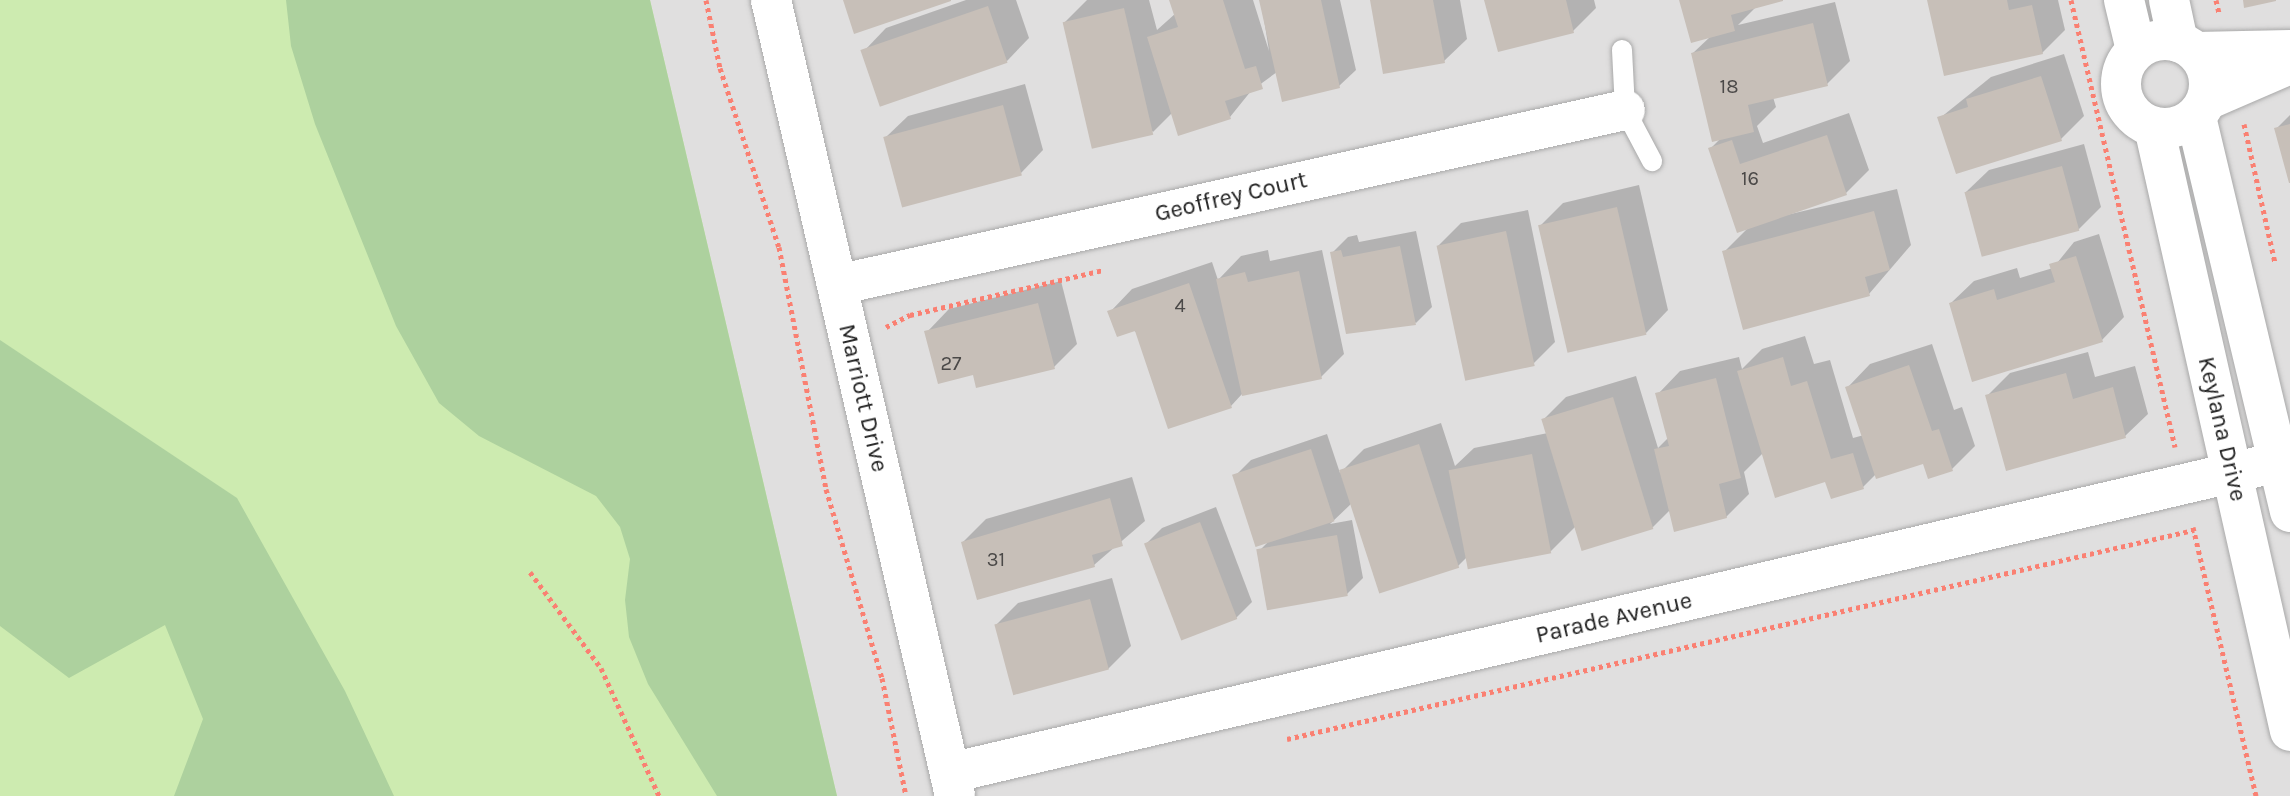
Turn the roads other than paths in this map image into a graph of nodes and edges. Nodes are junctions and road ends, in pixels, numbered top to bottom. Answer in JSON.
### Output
{"nodes":[{"id":1,"x":771,"y":0,"type":"edge"},
{"id":2,"x":2124,"y":0,"type":"edge"},
{"id":3,"x":2169,"y":0,"type":"edge"},
{"id":4,"x":1622,"y":50,"type":"dead end"},
{"id":5,"x":2136,"y":50,"type":"junction"},
{"id":6,"x":2290,"y":50,"type":"edge"},
{"id":7,"x":2290,"y":64,"type":"edge"},
{"id":8,"x":2207,"y":75,"type":"junction"},
{"id":9,"x":1625,"y":110,"type":"junction"},
{"id":10,"x":2154,"y":127,"type":"junction"},
{"id":11,"x":1652,"y":161,"type":"dead end"},
{"id":12,"x":837,"y":285,"type":"junction"},
{"id":13,"x":2278,"y":462,"type":"junction"},
{"id":14,"x":2232,"y":473,"type":"junction"},
{"id":15,"x":2290,"y":512,"type":"edge"},
{"id":16,"x":2290,"y":731,"type":"edge"},
{"id":17,"x":953,"y":784,"type":"edge"}],
"edges":[{"from":1,"to":12,"type":"street","name":"Marriott Drive"},
{"from":2,"to":5,"type":"street"},
{"from":3,"to":8,"type":"street","name":"Keylana Drive"},
{"from":4,"to":9,"type":"lane"},
{"from":5,"to":8,"type":"street"},
{"from":5,"to":10,"type":"street"},
{"from":6,"to":8,"type":"street"},
{"from":7,"to":8,"type":"street"},
{"from":8,"to":10,"type":"street"},
{"from":8,"to":13,"type":"street","name":"Keylana Drive"},
{"from":9,"to":11,"type":"lane"},
{"from":9,"to":12,"type":"street","name":"Geoffrey Court"},
{"from":10,"to":14,"type":"street","name":"Keylana Drive"},
{"from":12,"to":17,"type":"street","name":"Marriott Drive"},
{"from":13,"to":14,"type":"street","name":"Parade Avenue"},
{"from":13,"to":15,"type":"street","name":"Keylana Drive"},
{"from":14,"to":16,"type":"street","name":"Keylana Drive"},
{"from":14,"to":17,"type":"street","name":"Parade Avenue"}]}
